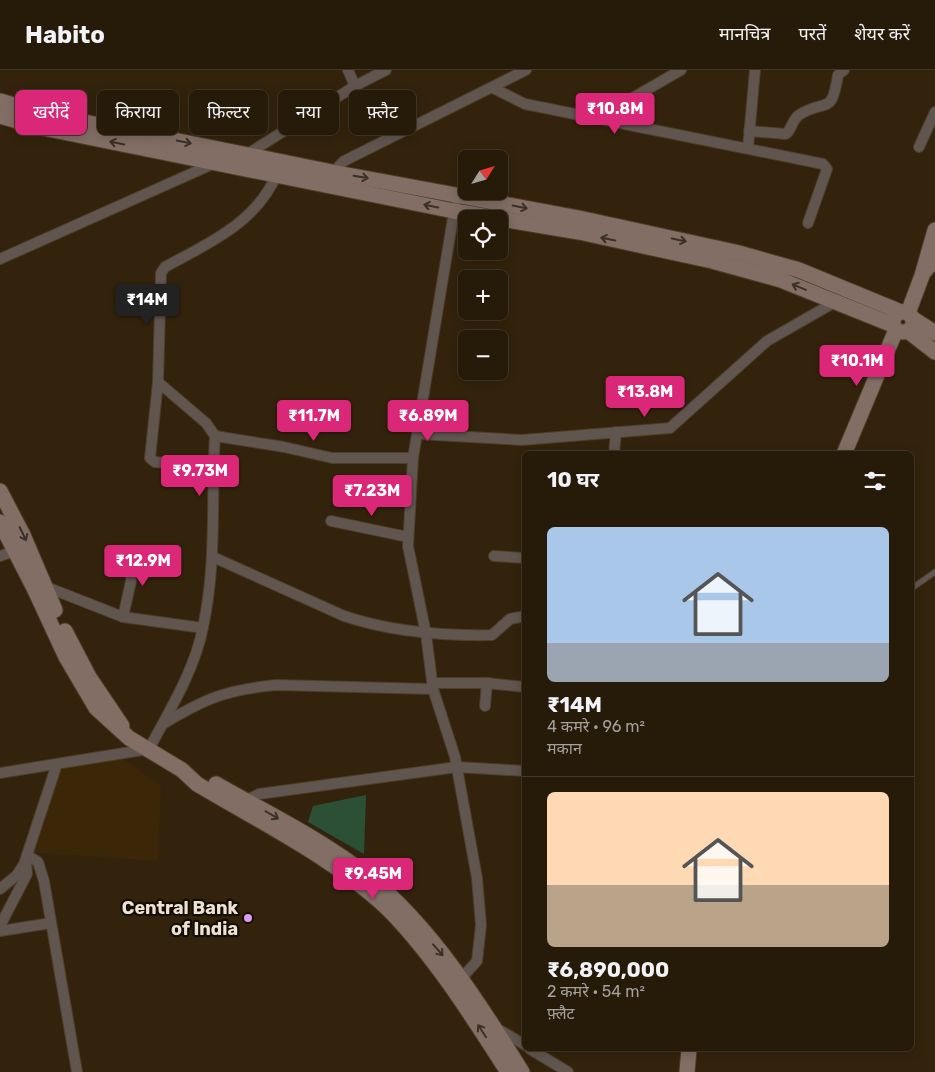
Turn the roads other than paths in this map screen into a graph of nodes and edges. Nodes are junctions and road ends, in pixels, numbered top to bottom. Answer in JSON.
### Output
{"nodes":[{"id":1,"x":348,"y":70,"type":"edge"},
{"id":2,"x":386,"y":70,"type":"edge"},
{"id":3,"x":526,"y":70,"type":"edge"},
{"id":4,"x":681,"y":70,"type":"edge"},
{"id":5,"x":755,"y":70,"type":"edge"},
{"id":6,"x":844,"y":70,"type":"edge"},
{"id":7,"x":356,"y":86,"type":"junction"},
{"id":8,"x":493,"y":88,"type":"junction"},
{"id":9,"x":0,"y":101,"type":"edge"},
{"id":10,"x":935,"y":112,"type":"edge"},
{"id":11,"x":0,"y":116,"type":"edge"},
{"id":12,"x":596,"y":119,"type":"junction"},
{"id":13,"x":750,"y":131,"type":"junction"},
{"id":14,"x":919,"y":147,"type":"dead end"},
{"id":15,"x":748,"y":148,"type":"junction"},
{"id":16,"x":239,"y":153,"type":"junction"},
{"id":17,"x":216,"y":163,"type":"junction"},
{"id":18,"x":236,"y":167,"type":"junction"},
{"id":19,"x":277,"y":174,"type":"junction"},
{"id":20,"x":335,"y":180,"type":"junction"},
{"id":21,"x":457,"y":195,"type":"junction"},
{"id":22,"x":454,"y":211,"type":"junction"},
{"id":23,"x":808,"y":223,"type":"dead end"},
{"id":24,"x":935,"y":230,"type":"edge"},
{"id":25,"x":935,"y":259,"type":"edge"},
{"id":26,"x":0,"y":260,"type":"edge"},
{"id":27,"x":923,"y":273,"type":"junction"},
{"id":28,"x":835,"y":302,"type":"junction"},
{"id":29,"x":903,"y":322,"type":"junction"},
{"id":30,"x":935,"y":333,"type":"edge"},
{"id":31,"x":935,"y":352,"type":"edge"},
{"id":32,"x":158,"y":382,"type":"junction"},
{"id":33,"x":616,"y":432,"type":"junction"},
{"id":34,"x":417,"y":434,"type":"junction"},
{"id":35,"x":215,"y":436,"type":"junction"},
{"id":36,"x":614,"y":451,"type":"edge"},
{"id":37,"x":845,"y":451,"type":"edge"},
{"id":38,"x":413,"y":458,"type":"junction"},
{"id":39,"x":213,"y":467,"type":"junction"},
{"id":40,"x":0,"y":491,"type":"edge"},
{"id":41,"x":331,"y":521,"type":"dead end"},
{"id":42,"x":0,"y":522,"type":"edge"},
{"id":43,"x":408,"y":537,"type":"junction"},
{"id":44,"x":15,"y":551,"type":"junction"},
{"id":45,"x":130,"y":553,"type":"dead end"},
{"id":46,"x":0,"y":556,"type":"edge"},
{"id":47,"x":494,"y":556,"type":"dead end"},
{"id":48,"x":213,"y":557,"type":"junction"},
{"id":49,"x":522,"y":558,"type":"edge"},
{"id":50,"x":935,"y":572,"type":"edge"},
{"id":51,"x":40,"y":587,"type":"junction"},
{"id":52,"x":914,"y":587,"type":"edge"},
{"id":53,"x":123,"y":617,"type":"junction"},
{"id":54,"x":522,"y":617,"type":"edge"},
{"id":55,"x":203,"y":628,"type":"junction"},
{"id":56,"x":426,"y":634,"type":"junction"},
{"id":57,"x":486,"y":684,"type":"junction"},
{"id":58,"x":433,"y":686,"type":"junction"},
{"id":59,"x":522,"y":688,"type":"edge"},
{"id":60,"x":485,"y":706,"type":"dead end"},
{"id":61,"x":162,"y":724,"type":"junction"},
{"id":62,"x":149,"y":749,"type":"junction"},
{"id":63,"x":57,"y":764,"type":"junction"},
{"id":64,"x":456,"y":767,"type":"junction"},
{"id":65,"x":522,"y":771,"type":"edge"},
{"id":66,"x":0,"y":773,"type":"edge"},
{"id":67,"x":244,"y":806,"type":"junction"},
{"id":68,"x":26,"y":857,"type":"junction"},
{"id":69,"x":0,"y":889,"type":"edge"},
{"id":70,"x":51,"y":923,"type":"junction"},
{"id":71,"x":0,"y":926,"type":"edge"},
{"id":72,"x":0,"y":931,"type":"edge"},
{"id":73,"x":457,"y":982,"type":"junction"},
{"id":74,"x":493,"y":1026,"type":"junction"},
{"id":75,"x":522,"y":1044,"type":"edge"},
{"id":76,"x":533,"y":1051,"type":"edge"},
{"id":77,"x":689,"y":1051,"type":"edge"},
{"id":78,"x":77,"y":1072,"type":"edge"},
{"id":79,"x":518,"y":1072,"type":"edge"},
{"id":80,"x":568,"y":1072,"type":"edge"},
{"id":81,"x":687,"y":1072,"type":"edge"}],
"edges":[{"from":1,"to":7,"type":"street"},
{"from":2,"to":7,"type":"street"},
{"from":3,"to":8,"type":"street"},
{"from":4,"to":12,"type":"street"},
{"from":5,"to":13,"type":"street"},
{"from":6,"to":13,"type":"street"},
{"from":7,"to":16,"type":"street"},
{"from":8,"to":12,"type":"street"},
{"from":8,"to":20,"type":"street"},
{"from":9,"to":16,"type":"street","one_way":true},
{"from":10,"to":14,"type":"street"},
{"from":17,"to":11,"type":"street","one_way":true},
{"from":12,"to":15,"type":"street"},
{"from":13,"to":15,"type":"street"},
{"from":15,"to":23,"type":"street"},
{"from":16,"to":17,"type":"street"},
{"from":16,"to":18,"type":"street"},
{"from":16,"to":20,"type":"street"},
{"from":17,"to":18,"type":"street"},
{"from":17,"to":26,"type":"street"},
{"from":18,"to":19,"type":"street"},
{"from":19,"to":20,"type":"street"},
{"from":19,"to":32,"type":"street"},
{"from":20,"to":21,"type":"street","one_way":true},
{"from":22,"to":20,"type":"street","one_way":true},
{"from":21,"to":22,"type":"street"},
{"from":21,"to":29,"type":"street","one_way":true},
{"from":28,"to":22,"type":"street","one_way":true},
{"from":22,"to":34,"type":"street"},
{"from":24,"to":27,"type":"street"},
{"from":25,"to":27,"type":"street"},
{"from":27,"to":29,"type":"street"},
{"from":28,"to":29,"type":"street"},
{"from":28,"to":33,"type":"street"},
{"from":29,"to":30,"type":"street"},
{"from":29,"to":31,"type":"street"},
{"from":29,"to":37,"type":"street"},
{"from":32,"to":35,"type":"street"},
{"from":32,"to":39,"type":"street"},
{"from":33,"to":34,"type":"street"},
{"from":33,"to":36,"type":"street"},
{"from":34,"to":38,"type":"street"},
{"from":35,"to":38,"type":"street"},
{"from":35,"to":39,"type":"street"},
{"from":38,"to":43,"type":"street"},
{"from":39,"to":48,"type":"street"},
{"from":40,"to":51,"type":"street","one_way":true},
{"from":41,"to":43,"type":"street"},
{"from":42,"to":44,"type":"street"},
{"from":43,"to":56,"type":"street"},
{"from":44,"to":46,"type":"street"},
{"from":44,"to":51,"type":"street"},
{"from":45,"to":53,"type":"street"},
{"from":47,"to":49,"type":"street"},
{"from":48,"to":55,"type":"street"},
{"from":48,"to":56,"type":"street"},
{"from":50,"to":52,"type":"lane"},
{"from":51,"to":53,"type":"street"},
{"from":51,"to":62,"type":"street"},
{"from":53,"to":55,"type":"street"},
{"from":54,"to":56,"type":"street"},
{"from":55,"to":61,"type":"street"},
{"from":56,"to":58,"type":"street"},
{"from":57,"to":58,"type":"street"},
{"from":57,"to":59,"type":"street"},
{"from":57,"to":60,"type":"street"},
{"from":58,"to":61,"type":"street"},
{"from":58,"to":64,"type":"street"},
{"from":61,"to":62,"type":"street"},
{"from":62,"to":63,"type":"street"},
{"from":62,"to":67,"type":"street"},
{"from":63,"to":66,"type":"street"},
{"from":63,"to":68,"type":"street"},
{"from":64,"to":65,"type":"street"},
{"from":64,"to":67,"type":"street"},
{"from":64,"to":73,"type":"street"},
{"from":67,"to":73,"type":"street"},
{"from":68,"to":69,"type":"street"},
{"from":68,"to":70,"type":"street"},
{"from":68,"to":71,"type":"street"},
{"from":70,"to":72,"type":"street"},
{"from":70,"to":78,"type":"street"},
{"from":73,"to":74,"type":"street"},
{"from":79,"to":73,"type":"street","one_way":true},
{"from":74,"to":75,"type":"street"},
{"from":74,"to":79,"type":"street"},
{"from":76,"to":80,"type":"street"},
{"from":77,"to":81,"type":"street"}]}
